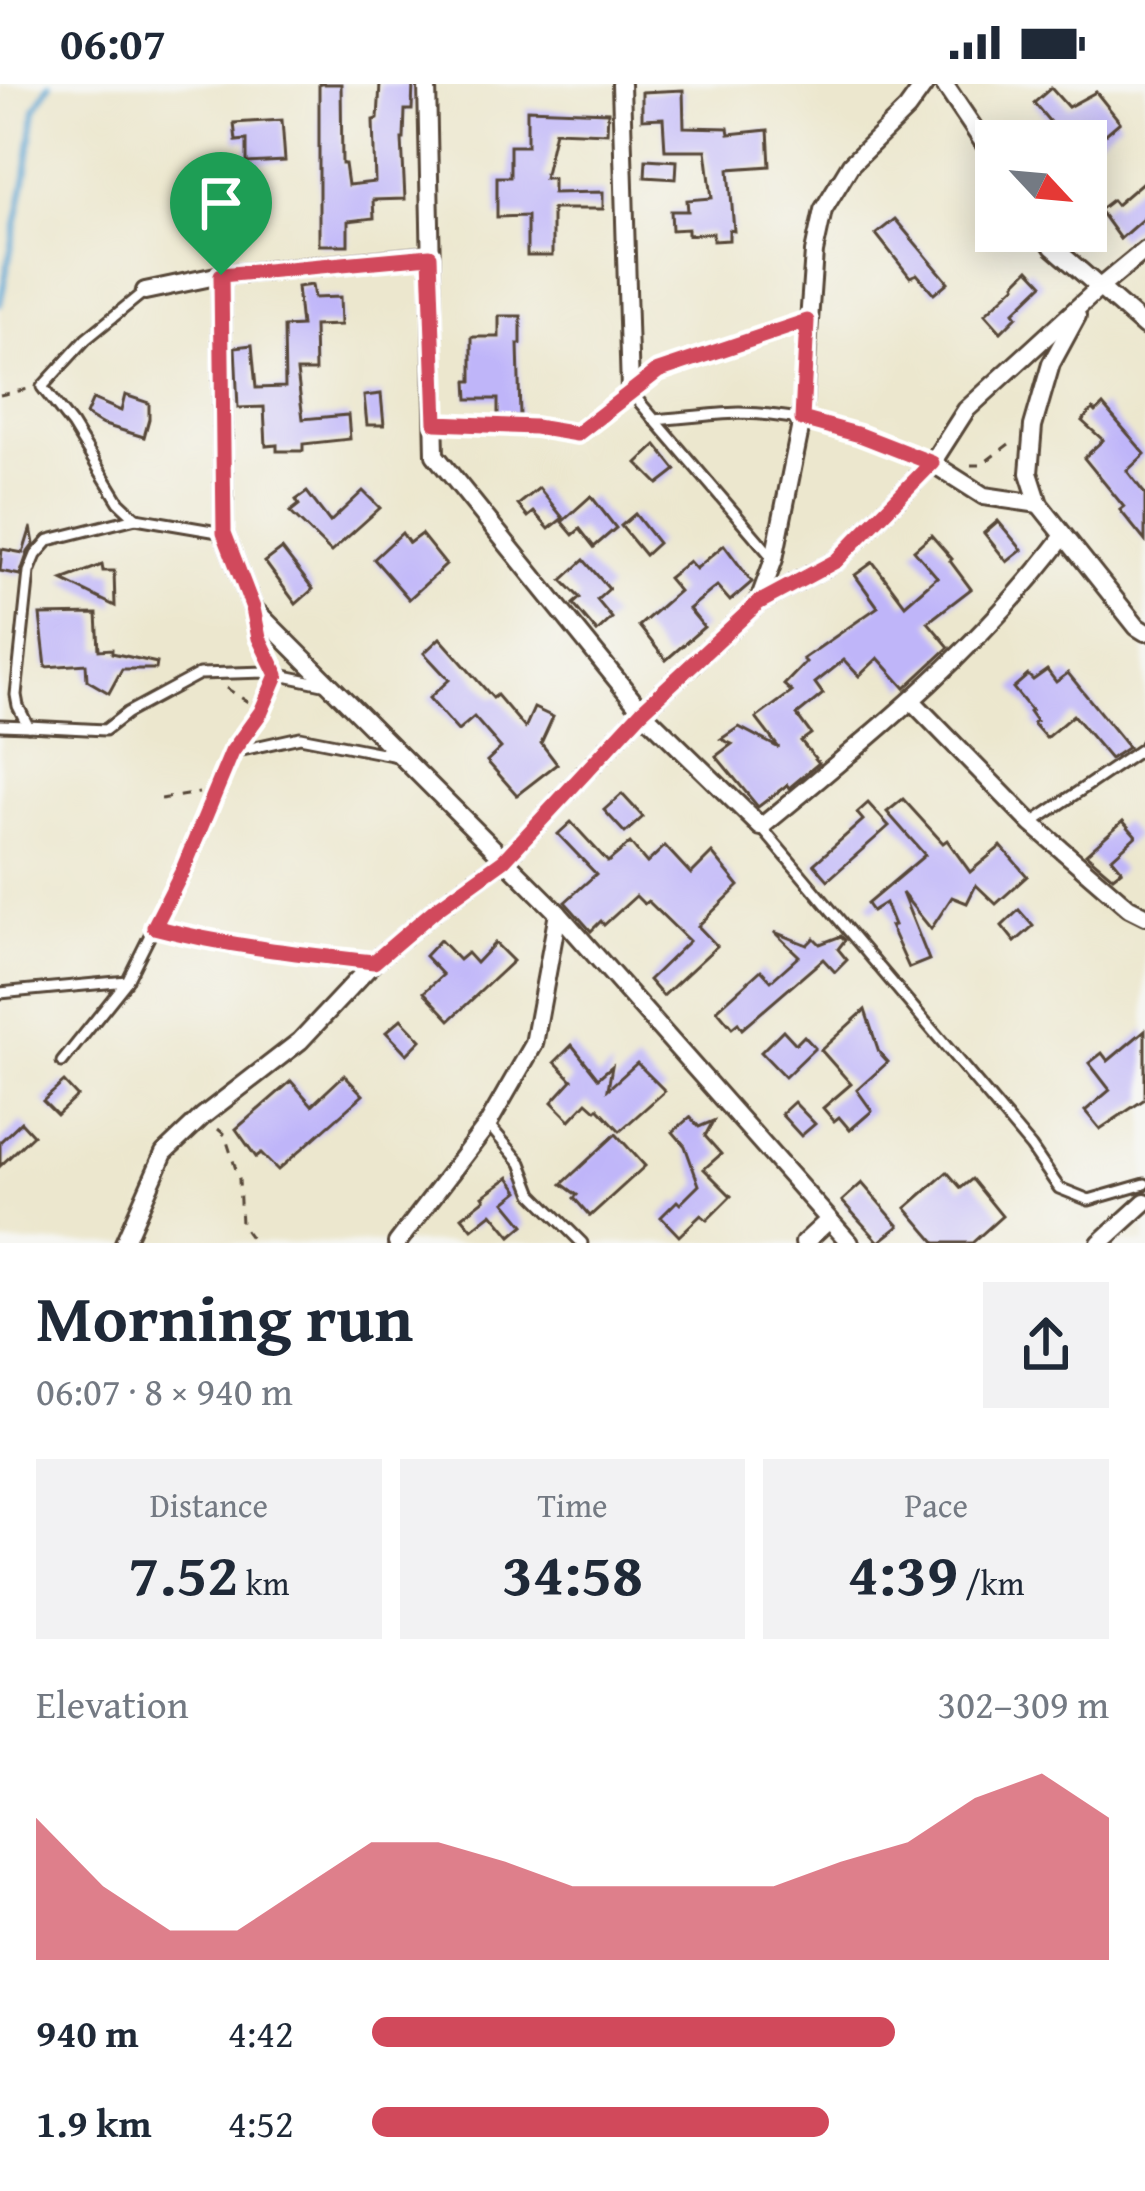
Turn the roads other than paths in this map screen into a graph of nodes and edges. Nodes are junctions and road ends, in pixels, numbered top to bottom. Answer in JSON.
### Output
{"nodes":[{"id":1,"x":427,"y":84,"type":"edge"},
{"id":2,"x":621,"y":84,"type":"edge"},
{"id":3,"x":925,"y":84,"type":"edge"},
{"id":4,"x":944,"y":84,"type":"edge"},
{"id":5,"x":975,"y":130,"type":"edge"},
{"id":6,"x":1145,"y":250,"type":"edge"},
{"id":7,"x":1057,"y":252,"type":"edge"},
{"id":8,"x":430,"y":256,"type":"junction"},
{"id":9,"x":221,"y":275,"type":"junction"},
{"id":10,"x":145,"y":291,"type":"joint"},
{"id":11,"x":1092,"y":294,"type":"junction"},
{"id":12,"x":807,"y":321,"type":"junction"},
{"id":13,"x":1145,"y":327,"type":"edge"},
{"id":14,"x":630,"y":391,"type":"junction"},
{"id":15,"x":802,"y":419,"type":"junction"},
{"id":16,"x":654,"y":420,"type":"junction"},
{"id":17,"x":436,"y":423,"type":"junction"},
{"id":18,"x":932,"y":463,"type":"junction"},
{"id":19,"x":1039,"y":504,"type":"junction"},
{"id":20,"x":136,"y":518,"type":"junction"},
{"id":21,"x":224,"y":533,"type":"junction"},
{"id":22,"x":1063,"y":537,"type":"junction"},
{"id":23,"x":774,"y":559,"type":"junction"},
{"id":24,"x":758,"y":603,"type":"junction"},
{"id":25,"x":253,"y":608,"type":"junction"},
{"id":26,"x":1145,"y":632,"type":"edge"},
{"id":27,"x":277,"y":675,"type":"junction"},
{"id":28,"x":334,"y":687,"type":"junction"},
{"id":29,"x":912,"y":701,"type":"junction"},
{"id":30,"x":642,"y":711,"type":"junction"},
{"id":31,"x":0,"y":725,"type":"edge"},
{"id":32,"x":28,"y":726,"type":"junction"},
{"id":33,"x":1145,"y":744,"type":"edge"},
{"id":34,"x":232,"y":752,"type":"junction"},
{"id":35,"x":403,"y":758,"type":"junction"},
{"id":36,"x":1032,"y":824,"type":"junction"},
{"id":37,"x":761,"y":827,"type":"junction"},
{"id":38,"x":504,"y":860,"type":"junction"},
{"id":39,"x":558,"y":913,"type":"junction"},
{"id":40,"x":1145,"y":916,"type":"edge"},
{"id":41,"x":154,"y":927,"type":"junction"},
{"id":42,"x":374,"y":962,"type":"junction"},
{"id":43,"x":0,"y":980,"type":"edge"},
{"id":44,"x":128,"y":981,"type":"junction"},
{"id":45,"x":6,"y":993,"type":"edge"},
{"id":46,"x":62,"y":1062,"type":"dead end"},
{"id":47,"x":488,"y":1124,"type":"junction"},
{"id":48,"x":1145,"y":1184,"type":"edge"},
{"id":49,"x":1145,"y":1202,"type":"edge"},
{"id":50,"x":829,"y":1220,"type":"junction"},
{"id":51,"x":124,"y":1243,"type":"edge"},
{"id":52,"x":397,"y":1243,"type":"edge"},
{"id":53,"x":582,"y":1243,"type":"edge"},
{"id":54,"x":804,"y":1243,"type":"edge"},
{"id":55,"x":850,"y":1243,"type":"edge"},
{"id":56,"x":1100,"y":1243,"type":"edge"}],
"edges":[{"from":1,"to":8,"type":"street"},
{"from":2,"to":14,"type":"street"},
{"from":3,"to":12,"type":"street"},
{"from":4,"to":5,"type":"street"},
{"from":6,"to":11,"type":"street"},
{"from":7,"to":11,"type":"street"},
{"from":8,"to":9,"type":"street"},
{"from":8,"to":17,"type":"street"},
{"from":9,"to":10,"type":"street"},
{"from":9,"to":21,"type":"street"},
{"from":10,"to":20,"type":"lane"},
{"from":11,"to":13,"type":"street"},
{"from":11,"to":18,"type":"street"},
{"from":11,"to":19,"type":"street"},
{"from":12,"to":14,"type":"lane"},
{"from":12,"to":15,"type":"street"},
{"from":14,"to":16,"type":"lane"},
{"from":14,"to":17,"type":"lane"},
{"from":15,"to":16,"type":"lane"},
{"from":15,"to":18,"type":"lane"},
{"from":15,"to":23,"type":"street"},
{"from":16,"to":23,"type":"lane"},
{"from":17,"to":30,"type":"street"},
{"from":18,"to":19,"type":"street"},
{"from":18,"to":24,"type":"street"},
{"from":19,"to":22,"type":"street"},
{"from":20,"to":21,"type":"lane"},
{"from":20,"to":32,"type":"lane"},
{"from":21,"to":25,"type":"street"},
{"from":22,"to":26,"type":"street"},
{"from":22,"to":29,"type":"street"},
{"from":23,"to":24,"type":"street"},
{"from":24,"to":30,"type":"street"},
{"from":25,"to":27,"type":"lane"},
{"from":25,"to":28,"type":"street"},
{"from":27,"to":28,"type":"lane"},
{"from":27,"to":32,"type":"lane"},
{"from":27,"to":34,"type":"lane"},
{"from":28,"to":35,"type":"street"},
{"from":29,"to":36,"type":"street"},
{"from":29,"to":37,"type":"street"},
{"from":30,"to":37,"type":"street"},
{"from":30,"to":38,"type":"street"},
{"from":31,"to":32,"type":"lane"},
{"from":33,"to":36,"type":"lane"},
{"from":34,"to":35,"type":"lane"},
{"from":34,"to":41,"type":"lane"},
{"from":35,"to":38,"type":"street"},
{"from":36,"to":40,"type":"street"},
{"from":37,"to":48,"type":"lane"},
{"from":38,"to":39,"type":"street"},
{"from":38,"to":42,"type":"street"},
{"from":39,"to":47,"type":"street"},
{"from":39,"to":50,"type":"street"},
{"from":41,"to":42,"type":"lane"},
{"from":41,"to":44,"type":"lane"},
{"from":42,"to":51,"type":"street"},
{"from":43,"to":45,"type":"lane"},
{"from":44,"to":45,"type":"lane"},
{"from":44,"to":46,"type":"lane"},
{"from":47,"to":52,"type":"street"},
{"from":47,"to":53,"type":"lane"},
{"from":49,"to":56,"type":"street"},
{"from":50,"to":54,"type":"street"},
{"from":50,"to":55,"type":"street"}]}
